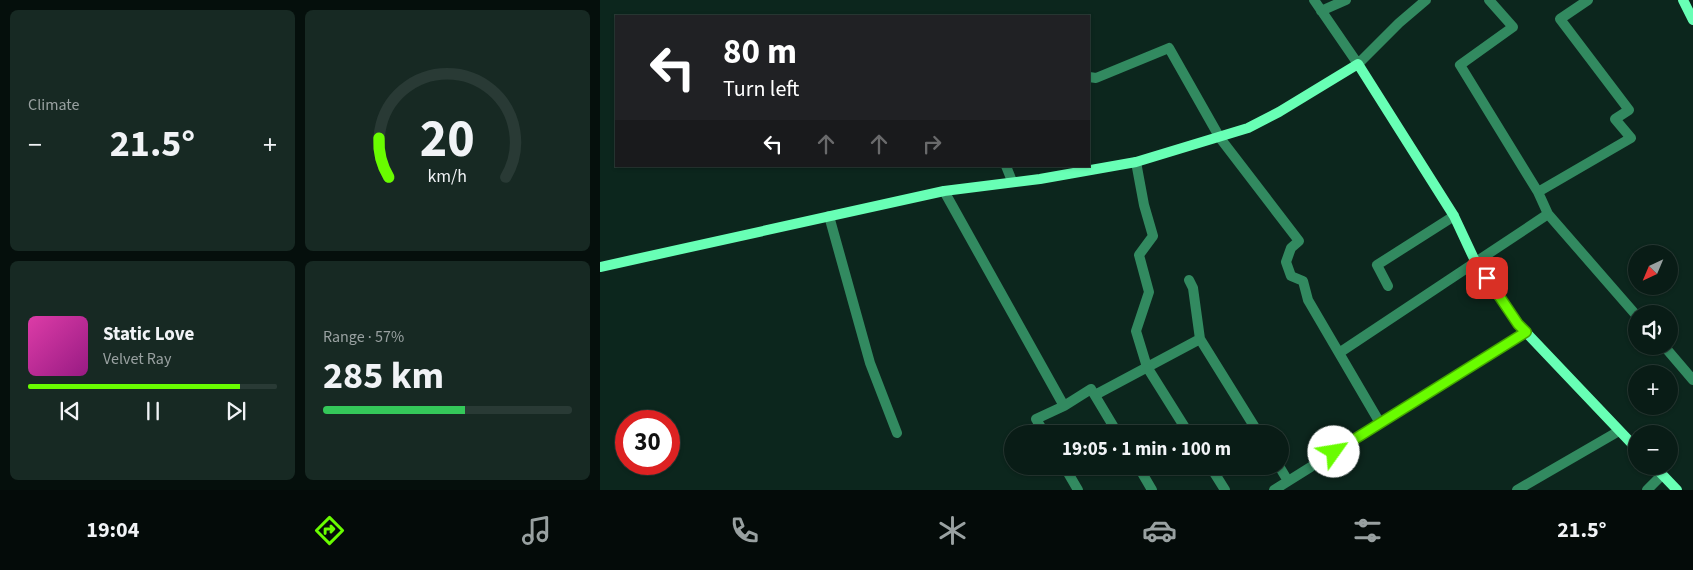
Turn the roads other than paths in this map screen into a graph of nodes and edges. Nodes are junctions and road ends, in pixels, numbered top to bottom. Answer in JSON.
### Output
{"nodes":[{"id":1,"x":1314,"y":0,"type":"edge"},
{"id":2,"x":1346,"y":0,"type":"edge"},
{"id":3,"x":1426,"y":0,"type":"edge"},
{"id":4,"x":1489,"y":0,"type":"edge"},
{"id":5,"x":1588,"y":0,"type":"edge"},
{"id":6,"x":1683,"y":0,"type":"edge"},
{"id":7,"x":1321,"y":10,"type":"junction"},
{"id":8,"x":1693,"y":20,"type":"edge"},
{"id":9,"x":1358,"y":64,"type":"junction"},
{"id":10,"x":1090,"y":78,"type":"edge"},
{"id":11,"x":1220,"y":138,"type":"junction"},
{"id":12,"x":1136,"y":162,"type":"junction"},
{"id":13,"x":1006,"y":167,"type":"edge"},
{"id":14,"x":1012,"y":181,"type":"junction"},
{"id":15,"x":944,"y":191,"type":"junction"},
{"id":16,"x":1538,"y":192,"type":"junction"},
{"id":17,"x":1548,"y":214,"type":"junction"},
{"id":18,"x":829,"y":216,"type":"junction"},
{"id":19,"x":1454,"y":216,"type":"junction"},
{"id":20,"x":1476,"y":263,"type":"junction"},
{"id":21,"x":600,"y":267,"type":"edge"},
{"id":22,"x":1189,"y":280,"type":"dead end"},
{"id":23,"x":1388,"y":286,"type":"dead end"},
{"id":24,"x":1628,"y":306,"type":"edge"},
{"id":25,"x":1526,"y":332,"type":"junction"},
{"id":26,"x":1200,"y":339,"type":"junction"},
{"id":27,"x":1339,"y":353,"type":"junction"},
{"id":28,"x":1672,"y":355,"type":"edge"},
{"id":29,"x":1147,"y":368,"type":"junction"},
{"id":30,"x":1693,"y":380,"type":"edge"},
{"id":31,"x":1095,"y":395,"type":"junction"},
{"id":32,"x":1064,"y":406,"type":"junction"},
{"id":33,"x":1380,"y":423,"type":"junction"},
{"id":34,"x":1040,"y":425,"type":"edge"},
{"id":35,"x":1113,"y":425,"type":"edge"},
{"id":36,"x":1183,"y":425,"type":"edge"},
{"id":37,"x":1253,"y":425,"type":"edge"},
{"id":38,"x":1619,"y":431,"type":"junction"},
{"id":39,"x":897,"y":433,"type":"dead end"},
{"id":40,"x":1628,"y":440,"type":"edge"},
{"id":41,"x":1069,"y":475,"type":"edge"},
{"id":42,"x":1143,"y":475,"type":"edge"},
{"id":43,"x":1216,"y":475,"type":"edge"},
{"id":44,"x":1284,"y":475,"type":"edge"},
{"id":45,"x":1662,"y":475,"type":"joint"},
{"id":46,"x":1288,"y":481,"type":"junction"},
{"id":47,"x":1078,"y":490,"type":"edge"},
{"id":48,"x":1152,"y":490,"type":"edge"},
{"id":49,"x":1225,"y":490,"type":"edge"},
{"id":50,"x":1274,"y":490,"type":"edge"},
{"id":51,"x":1517,"y":490,"type":"edge"},
{"id":52,"x":1647,"y":490,"type":"edge"},
{"id":53,"x":1677,"y":490,"type":"edge"}],
"edges":[{"from":1,"to":7,"type":"street"},
{"from":2,"to":7,"type":"street"},
{"from":3,"to":9,"type":"street"},
{"from":4,"to":16,"type":"street"},
{"from":5,"to":16,"type":"street"},
{"from":6,"to":8,"type":"main road"},
{"from":7,"to":9,"type":"street"},
{"from":9,"to":11,"type":"main road"},
{"from":9,"to":19,"type":"main road"},
{"from":10,"to":11,"type":"street"},
{"from":11,"to":12,"type":"main road"},
{"from":11,"to":27,"type":"street"},
{"from":12,"to":14,"type":"main road"},
{"from":12,"to":29,"type":"street"},
{"from":13,"to":14,"type":"street"},
{"from":14,"to":15,"type":"main road"},
{"from":15,"to":18,"type":"main road"},
{"from":15,"to":32,"type":"street"},
{"from":16,"to":17,"type":"street"},
{"from":17,"to":20,"type":"street"},
{"from":17,"to":24,"type":"street"},
{"from":18,"to":21,"type":"main road"},
{"from":18,"to":39,"type":"street"},
{"from":19,"to":20,"type":"main road"},
{"from":19,"to":23,"type":"street"},
{"from":20,"to":25,"type":"main road"},
{"from":20,"to":27,"type":"street"},
{"from":22,"to":26,"type":"street"},
{"from":25,"to":33,"type":"street"},
{"from":25,"to":38,"type":"main road"},
{"from":26,"to":29,"type":"street"},
{"from":26,"to":37,"type":"street"},
{"from":27,"to":33,"type":"street"},
{"from":28,"to":30,"type":"street"},
{"from":29,"to":31,"type":"street"},
{"from":29,"to":36,"type":"street"},
{"from":31,"to":32,"type":"street"},
{"from":31,"to":35,"type":"street"},
{"from":32,"to":34,"type":"street"},
{"from":33,"to":46,"type":"street"},
{"from":38,"to":40,"type":"main road"},
{"from":38,"to":51,"type":"street"},
{"from":41,"to":47,"type":"street"},
{"from":42,"to":48,"type":"street"},
{"from":43,"to":49,"type":"street"},
{"from":44,"to":46,"type":"street"},
{"from":45,"to":52,"type":"street"},
{"from":45,"to":53,"type":"main road"},
{"from":46,"to":50,"type":"street"}]}
